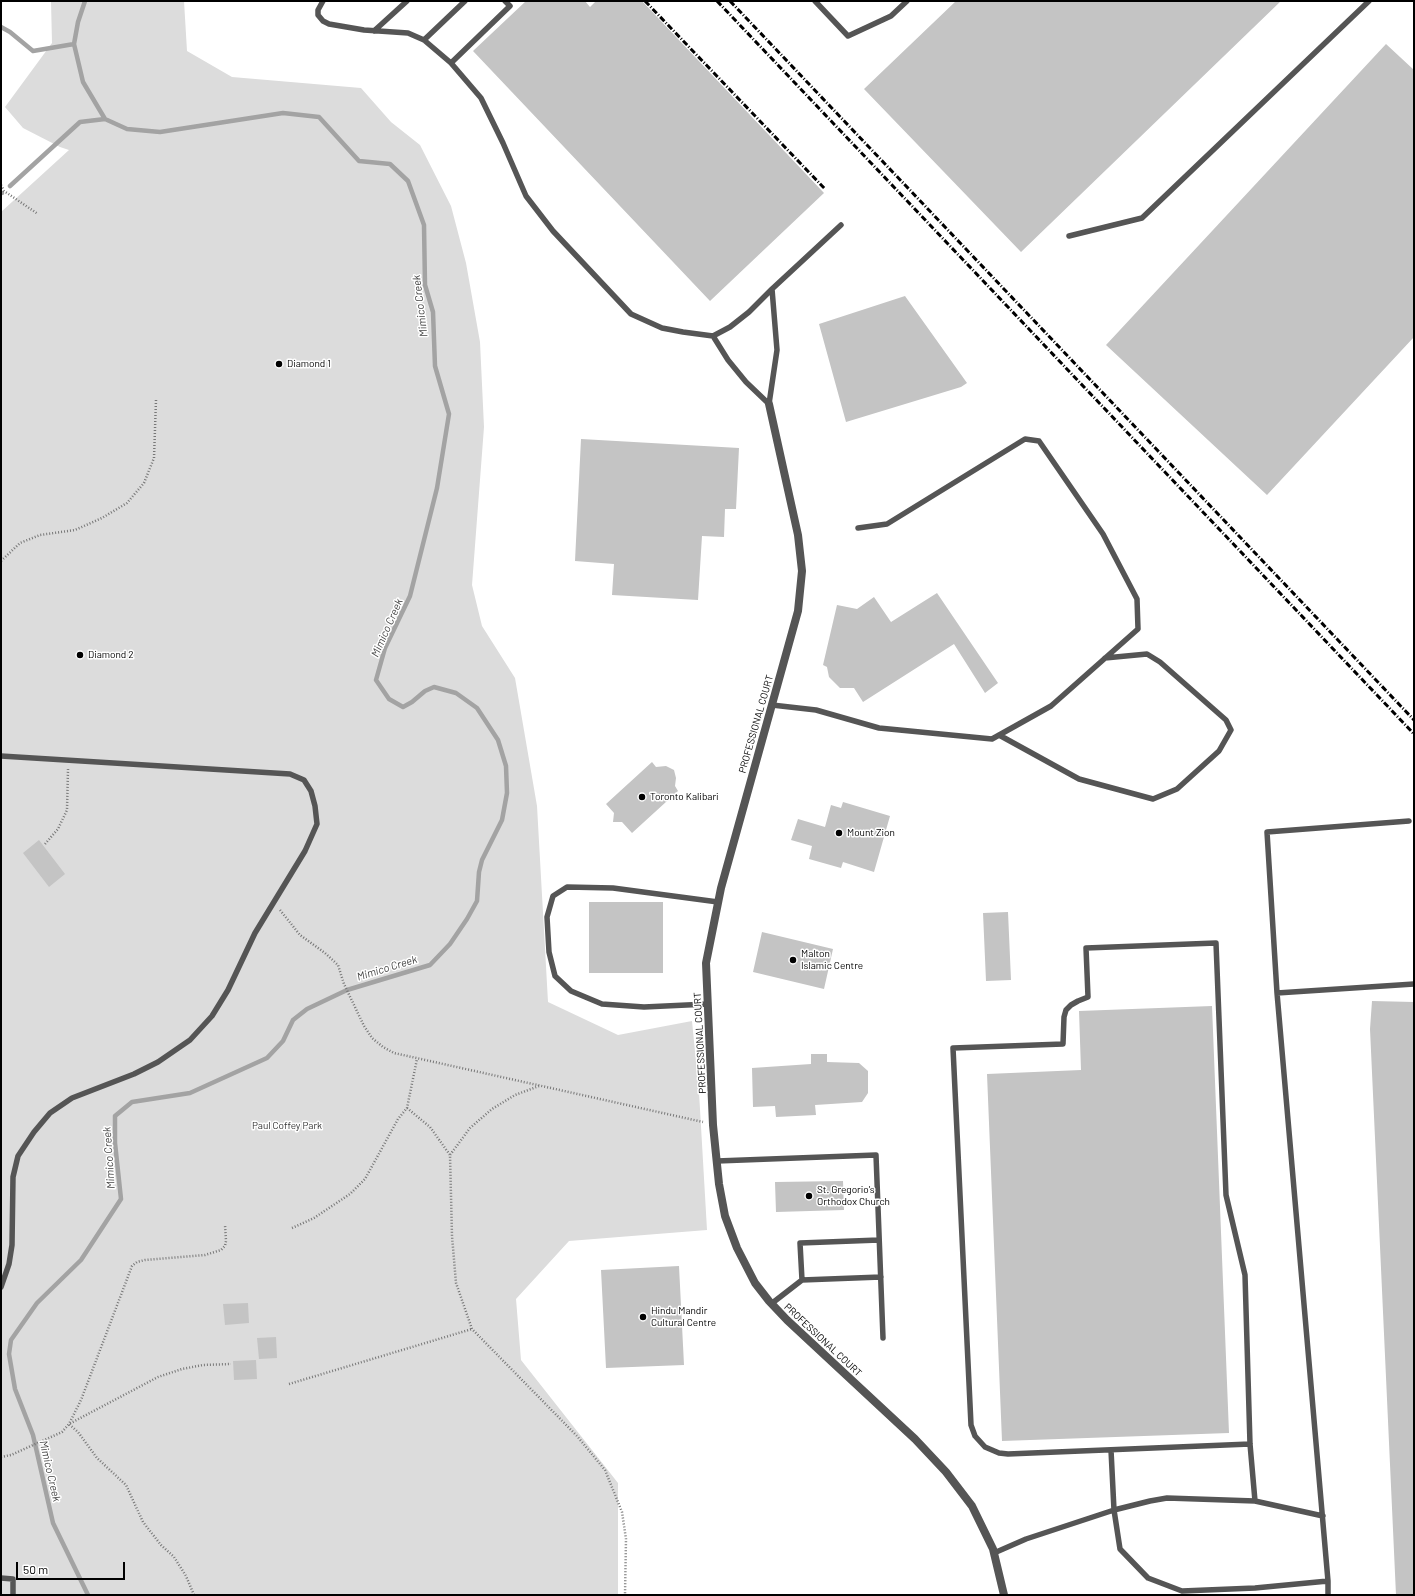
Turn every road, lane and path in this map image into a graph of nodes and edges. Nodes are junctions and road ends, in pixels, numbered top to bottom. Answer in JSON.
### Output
{"nodes":[{"id":1,"x":323,"y":1,"type":"edge"},
{"id":2,"x":406,"y":1,"type":"edge"},
{"id":3,"x":465,"y":1,"type":"edge"},
{"id":4,"x":505,"y":1,"type":"edge"},
{"id":5,"x":815,"y":1,"type":"edge"},
{"id":6,"x":907,"y":1,"type":"edge"},
{"id":7,"x":1369,"y":1,"type":"edge"},
{"id":8,"x":374,"y":31,"type":"junction"},
{"id":9,"x":424,"y":40,"type":"junction"},
{"id":10,"x":451,"y":63,"type":"junction"},
{"id":11,"x":1,"y":185,"type":"edge"},
{"id":12,"x":38,"y":214,"type":"dead end"},
{"id":13,"x":841,"y":225,"type":"dead end"},
{"id":14,"x":1069,"y":236,"type":"dead end"},
{"id":15,"x":772,"y":289,"type":"junction"},
{"id":16,"x":713,"y":336,"type":"junction"},
{"id":17,"x":156,"y":400,"type":"dead end"},
{"id":18,"x":769,"y":404,"type":"junction"},
{"id":19,"x":858,"y":528,"type":"dead end"},
{"id":20,"x":1,"y":561,"type":"edge"},
{"id":21,"x":1105,"y":658,"type":"junction"},
{"id":22,"x":772,"y":705,"type":"junction"},
{"id":23,"x":999,"y":736,"type":"junction"},
{"id":24,"x":1,"y":756,"type":"edge"},
{"id":25,"x":68,"y":760,"type":"junction"},
{"id":26,"x":1410,"y":821,"type":"dead end"},
{"id":27,"x":45,"y":844,"type":"dead end"},
{"id":28,"x":274,"y":901,"type":"junction"},
{"id":29,"x":718,"y":902,"type":"junction"},
{"id":30,"x":1414,"y":984,"type":"edge"},
{"id":31,"x":1277,"y":993,"type":"junction"},
{"id":32,"x":708,"y":1004,"type":"junction"},
{"id":33,"x":417,"y":1058,"type":"junction"},
{"id":34,"x":539,"y":1086,"type":"junction"},
{"id":35,"x":407,"y":1108,"type":"junction"},
{"id":36,"x":713,"y":1124,"type":"junction"},
{"id":37,"x":450,"y":1155,"type":"junction"},
{"id":38,"x":717,"y":1161,"type":"junction"},
{"id":39,"x":225,"y":1225,"type":"dead end"},
{"id":40,"x":292,"y":1228,"type":"dead end"},
{"id":41,"x":879,"y":1240,"type":"junction"},
{"id":42,"x":881,"y":1277,"type":"junction"},
{"id":43,"x":802,"y":1280,"type":"junction"},
{"id":44,"x":1,"y":1287,"type":"edge"},
{"id":45,"x":771,"y":1304,"type":"junction"},
{"id":46,"x":472,"y":1329,"type":"junction"},
{"id":47,"x":883,"y":1338,"type":"dead end"},
{"id":48,"x":232,"y":1364,"type":"dead end"},
{"id":49,"x":289,"y":1384,"type":"dead end"},
{"id":50,"x":69,"y":1424,"type":"junction"},
{"id":51,"x":1250,"y":1444,"type":"junction"},
{"id":52,"x":1111,"y":1450,"type":"junction"},
{"id":53,"x":1,"y":1457,"type":"edge"},
{"id":54,"x":1255,"y":1501,"type":"junction"},
{"id":55,"x":1114,"y":1510,"type":"junction"},
{"id":56,"x":1323,"y":1516,"type":"junction"},
{"id":57,"x":994,"y":1553,"type":"junction"},
{"id":58,"x":1,"y":1578,"type":"edge"},
{"id":59,"x":1328,"y":1582,"type":"junction"},
{"id":60,"x":13,"y":1595,"type":"edge"},
{"id":61,"x":194,"y":1595,"type":"edge"},
{"id":62,"x":625,"y":1595,"type":"edge"},
{"id":63,"x":1004,"y":1595,"type":"edge"},
{"id":64,"x":1328,"y":1595,"type":"edge"}],
"edges":[{"from":1,"to":8,"type":"lane"},
{"from":2,"to":8,"type":"lane"},
{"from":3,"to":9,"type":"lane"},
{"from":4,"to":10,"type":"lane"},
{"from":5,"to":6,"type":"lane"},
{"from":7,"to":14,"type":"lane"},
{"from":8,"to":9,"type":"lane"},
{"from":9,"to":10,"type":"lane"},
{"from":10,"to":16,"type":"lane"},
{"from":11,"to":12,"type":"path"},
{"from":13,"to":15,"type":"lane"},
{"from":15,"to":16,"type":"lane"},
{"from":15,"to":18,"type":"lane"},
{"from":16,"to":18,"type":"lane"},
{"from":17,"to":20,"type":"path"},
{"from":18,"to":22,"type":"street","name":"PROFESSIONAL COURT"},
{"from":19,"to":21,"type":"lane"},
{"from":21,"to":23,"type":"lane"},
{"from":21,"to":23,"type":"lane"},
{"from":22,"to":23,"type":"lane"},
{"from":22,"to":29,"type":"street","name":"PROFESSIONAL COURT"},
{"from":24,"to":25,"type":"lane"},
{"from":25,"to":27,"type":"path"},
{"from":25,"to":28,"type":"lane"},
{"from":26,"to":31,"type":"lane"},
{"from":28,"to":33,"type":"path"},
{"from":28,"to":44,"type":"lane"},
{"from":29,"to":32,"type":"street","name":"PROFESSIONAL COURT"},
{"from":29,"to":32,"type":"lane"},
{"from":30,"to":31,"type":"lane"},
{"from":31,"to":56,"type":"lane"},
{"from":32,"to":36,"type":"street","name":"PROFESSIONAL COURT"},
{"from":33,"to":34,"type":"path"},
{"from":33,"to":35,"type":"path"},
{"from":34,"to":36,"type":"path"},
{"from":34,"to":37,"type":"path"},
{"from":35,"to":37,"type":"path"},
{"from":35,"to":40,"type":"path"},
{"from":36,"to":38,"type":"street","name":"PROFESSIONAL COURT"},
{"from":37,"to":46,"type":"path"},
{"from":38,"to":41,"type":"lane"},
{"from":38,"to":45,"type":"street","name":"PROFESSIONAL COURT"},
{"from":39,"to":50,"type":"path"},
{"from":41,"to":42,"type":"lane"},
{"from":41,"to":43,"type":"lane"},
{"from":42,"to":43,"type":"lane"},
{"from":42,"to":47,"type":"lane"},
{"from":43,"to":45,"type":"lane"},
{"from":45,"to":57,"type":"street","name":"PROFESSIONAL COURT"},
{"from":46,"to":49,"type":"path"},
{"from":46,"to":62,"type":"path"},
{"from":48,"to":50,"type":"path"},
{"from":50,"to":53,"type":"path"},
{"from":50,"to":61,"type":"path"},
{"from":51,"to":52,"type":"lane"},
{"from":51,"to":52,"type":"lane"},
{"from":51,"to":54,"type":"lane"},
{"from":52,"to":55,"type":"lane"},
{"from":54,"to":55,"type":"lane"},
{"from":54,"to":56,"type":"lane"},
{"from":55,"to":57,"type":"lane"},
{"from":55,"to":59,"type":"lane"},
{"from":56,"to":59,"type":"lane"},
{"from":57,"to":63,"type":"street","name":"PROFESSIONAL COURT"},
{"from":58,"to":60,"type":"lane"},
{"from":59,"to":64,"type":"lane"}]}
